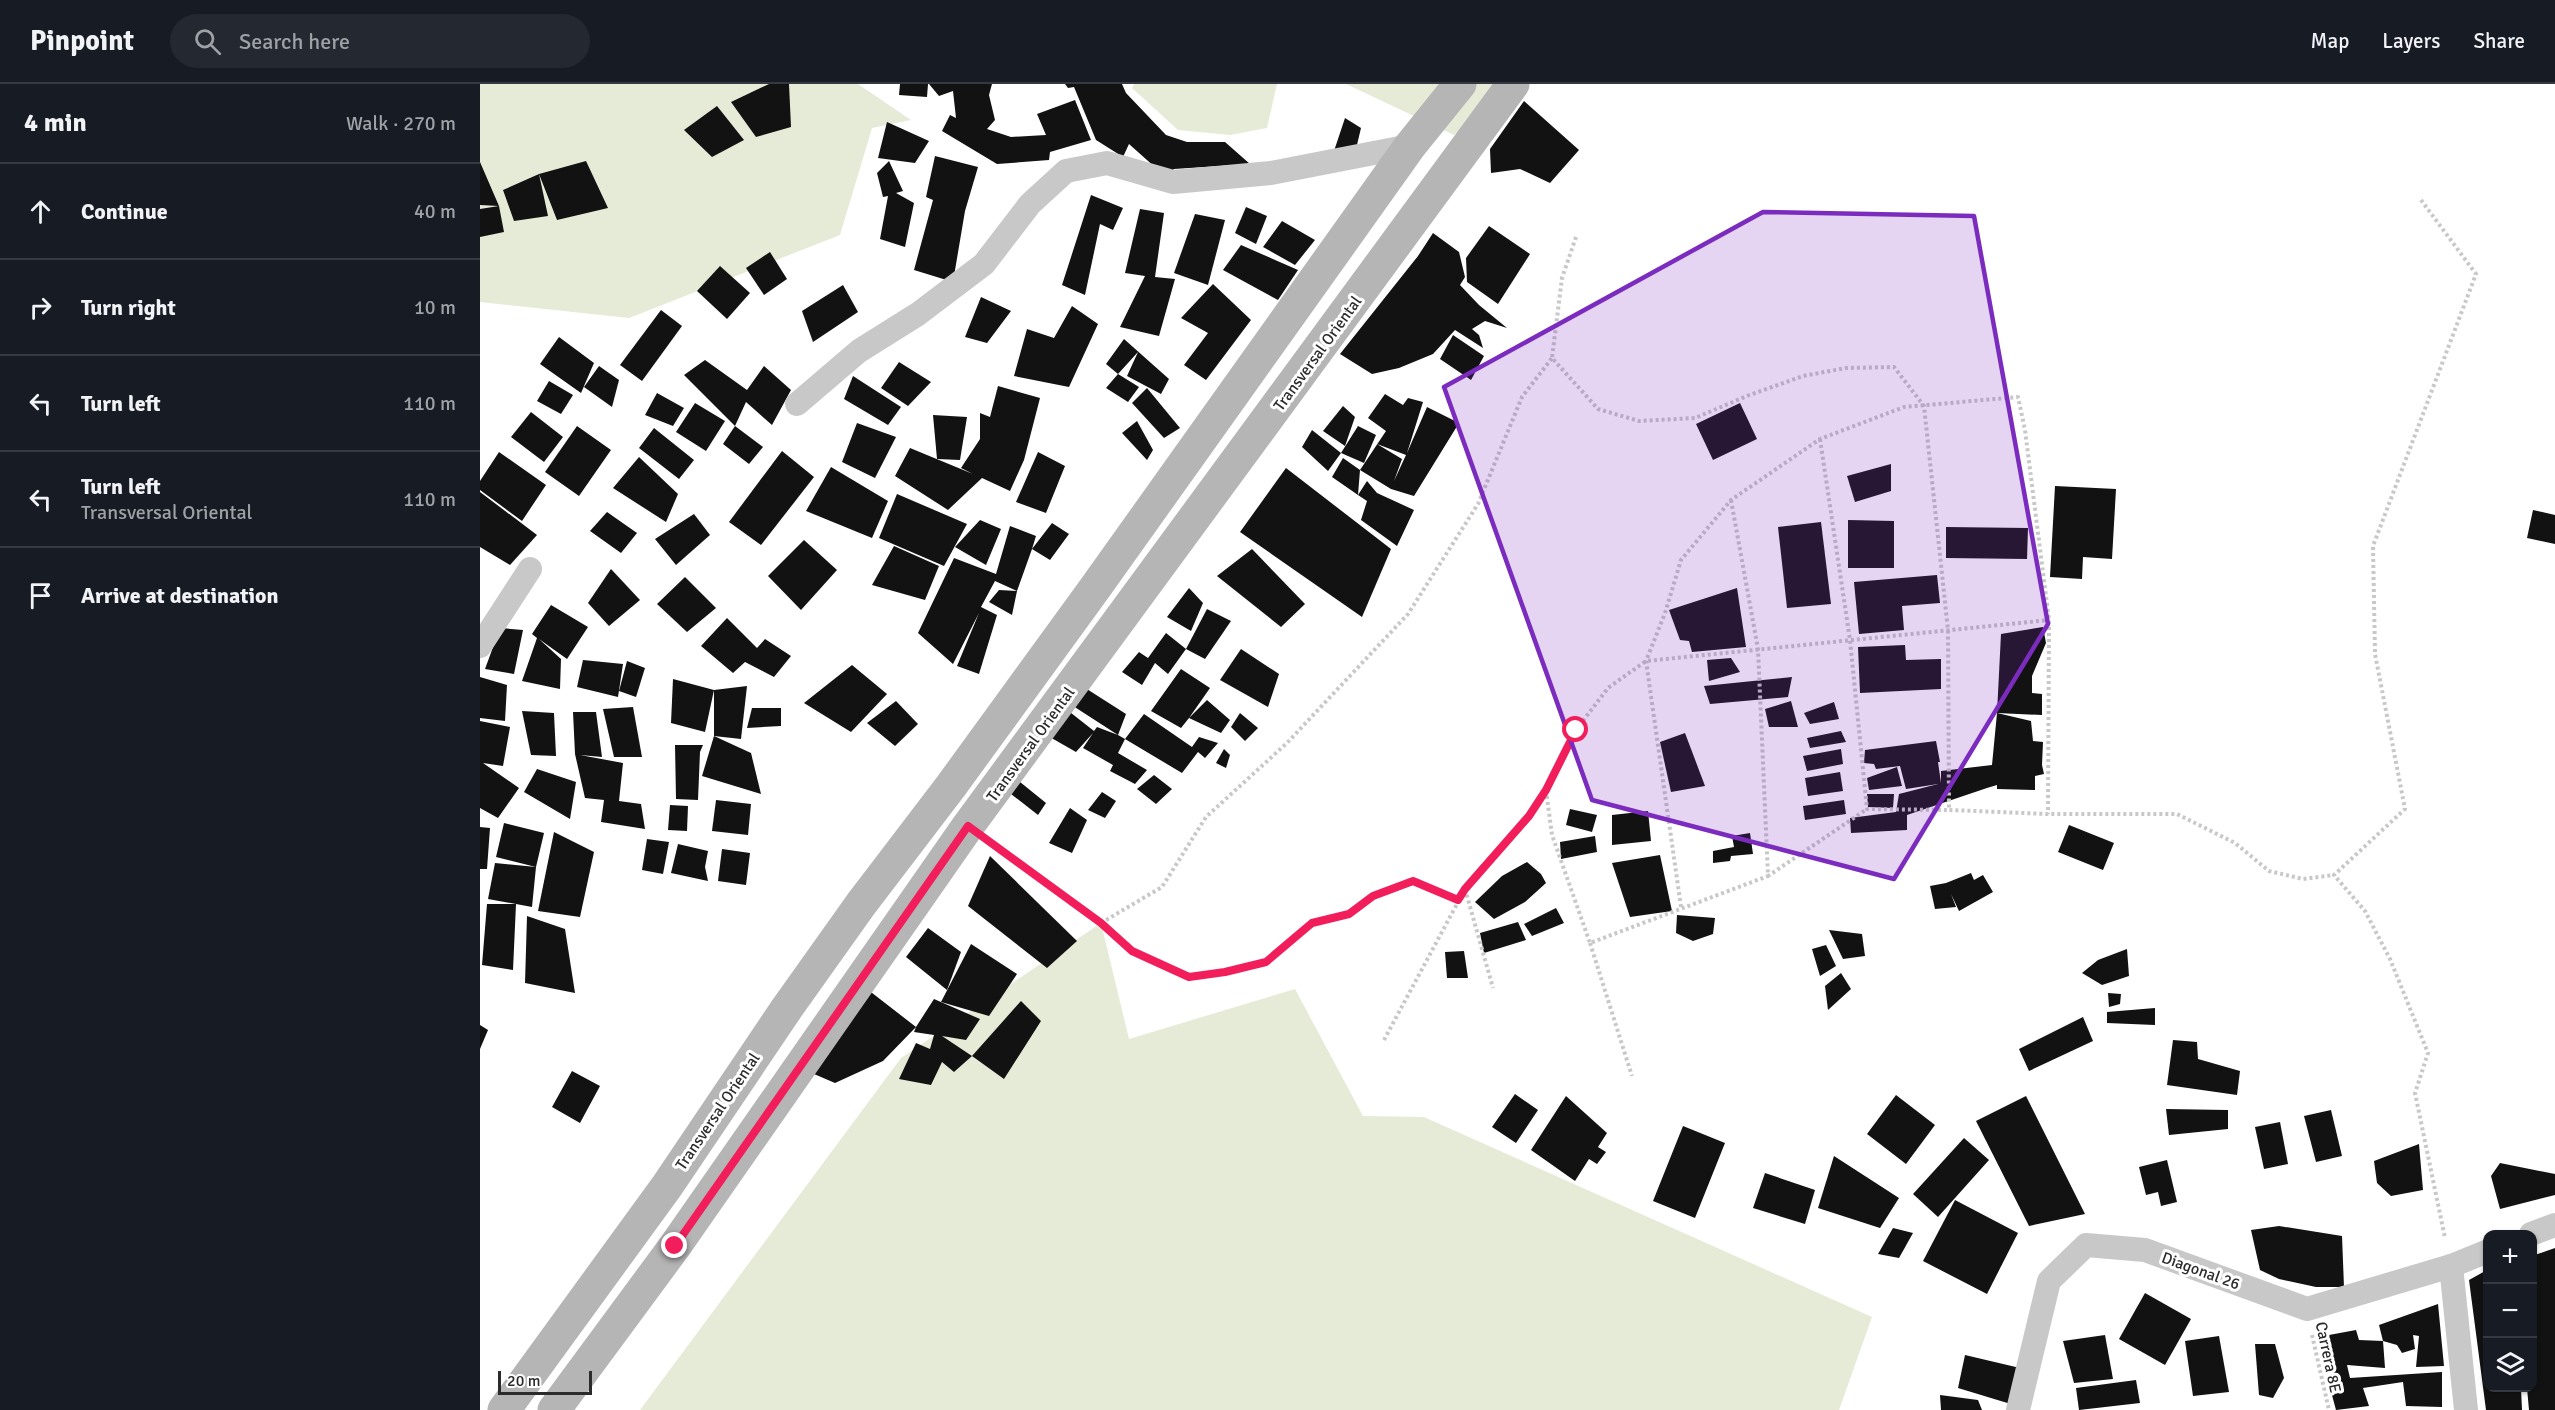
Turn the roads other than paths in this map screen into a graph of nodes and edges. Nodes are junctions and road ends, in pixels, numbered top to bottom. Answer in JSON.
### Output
{"nodes":[{"id":1,"x":1460,"y":84,"type":"edge"},
{"id":2,"x":1513,"y":84,"type":"edge"},
{"id":3,"x":1410,"y":146,"type":"junction"},
{"id":4,"x":797,"y":404,"type":"dead end"},
{"id":5,"x":530,"y":569,"type":"dead end"},
{"id":6,"x":480,"y":646,"type":"edge"},
{"id":7,"x":951,"y":786,"type":"junction"},
{"id":8,"x":975,"y":817,"type":"junction"},
{"id":9,"x":2555,"y":1225,"type":"edge"},
{"id":10,"x":2537,"y":1232,"type":"edge"},
{"id":11,"x":2483,"y":1253,"type":"edge"},
{"id":12,"x":2451,"y":1266,"type":"junction"},
{"id":13,"x":504,"y":1410,"type":"edge"},
{"id":14,"x":554,"y":1410,"type":"edge"},
{"id":15,"x":2018,"y":1410,"type":"edge"},
{"id":16,"x":2466,"y":1410,"type":"edge"}],
"edges":[{"from":1,"to":3,"type":"main road","name":"Transversal Oriental"},
{"from":2,"to":8,"type":"main road","name":"Transversal Oriental"},
{"from":3,"to":4,"type":"street"},
{"from":3,"to":7,"type":"main road","name":"Transversal Oriental"},
{"from":5,"to":6,"type":"street"},
{"from":7,"to":8,"type":"main road"},
{"from":7,"to":13,"type":"main road","name":"Transversal Oriental"},
{"from":8,"to":14,"type":"main road","name":"Transversal Oriental"},
{"from":9,"to":10,"type":"street"},
{"from":11,"to":12,"type":"street"},
{"from":12,"to":15,"type":"street","name":"Diagonal 26"},
{"from":12,"to":16,"type":"street"}]}
